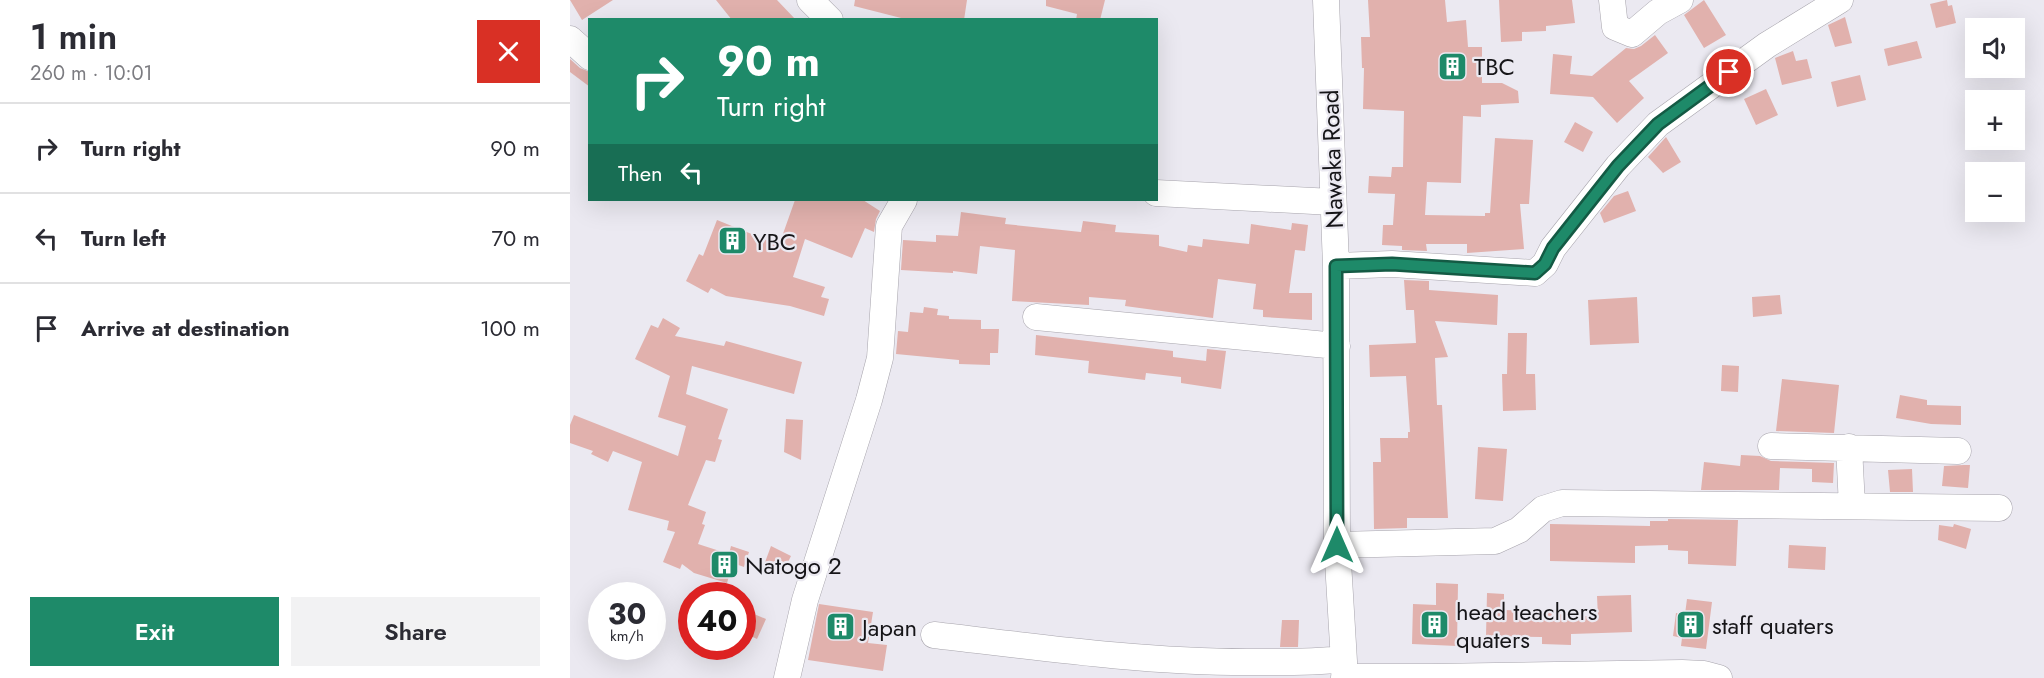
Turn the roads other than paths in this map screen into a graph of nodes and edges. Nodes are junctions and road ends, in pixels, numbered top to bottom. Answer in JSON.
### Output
{"nodes":[{"id":1,"x":810,"y":0,"type":"edge"},
{"id":2,"x":1326,"y":0,"type":"edge"},
{"id":3,"x":1612,"y":0,"type":"edge"},
{"id":4,"x":1680,"y":0,"type":"edge"},
{"id":5,"x":1840,"y":0,"type":"edge"},
{"id":6,"x":828,"y":18,"type":"edge"},
{"id":7,"x":570,"y":39,"type":"edge"},
{"id":8,"x":588,"y":55,"type":"edge"},
{"id":9,"x":1158,"y":193,"type":"edge"},
{"id":10,"x":903,"y":201,"type":"edge"},
{"id":11,"x":1333,"y":202,"type":"junction"},
{"id":12,"x":1336,"y":266,"type":"junction"},
{"id":13,"x":1036,"y":318,"type":"dead end"},
{"id":14,"x":1337,"y":346,"type":"junction"},
{"id":15,"x":1771,"y":446,"type":"dead end"},
{"id":16,"x":1850,"y":447,"type":"junction"},
{"id":17,"x":1958,"y":451,"type":"dead end"},
{"id":18,"x":1852,"y":506,"type":"junction"},
{"id":19,"x":1999,"y":508,"type":"dead end"},
{"id":20,"x":1337,"y":545,"type":"junction"},
{"id":21,"x":934,"y":635,"type":"dead end"},
{"id":22,"x":1344,"y":671,"type":"edge"},
{"id":23,"x":787,"y":678,"type":"edge"},
{"id":24,"x":1719,"y":678,"type":"edge"}],
"edges":[{"from":1,"to":6,"type":"street"},
{"from":2,"to":11,"type":"street","name":"Nawaka Road"},
{"from":3,"to":4,"type":"street"},
{"from":5,"to":12,"type":"street"},
{"from":7,"to":8,"type":"street"},
{"from":9,"to":11,"type":"street"},
{"from":10,"to":23,"type":"street"},
{"from":11,"to":12,"type":"street","name":"Nawaka Road"},
{"from":12,"to":14,"type":"street","name":"Nawaka Road"},
{"from":13,"to":14,"type":"street"},
{"from":14,"to":20,"type":"street","name":"Nawaka Road"},
{"from":15,"to":16,"type":"street"},
{"from":16,"to":17,"type":"street"},
{"from":16,"to":18,"type":"street"},
{"from":18,"to":19,"type":"street"},
{"from":18,"to":20,"type":"street"},
{"from":20,"to":22,"type":"street","name":"Nawaka Road"},
{"from":21,"to":22,"type":"street"},
{"from":22,"to":24,"type":"street"}]}
